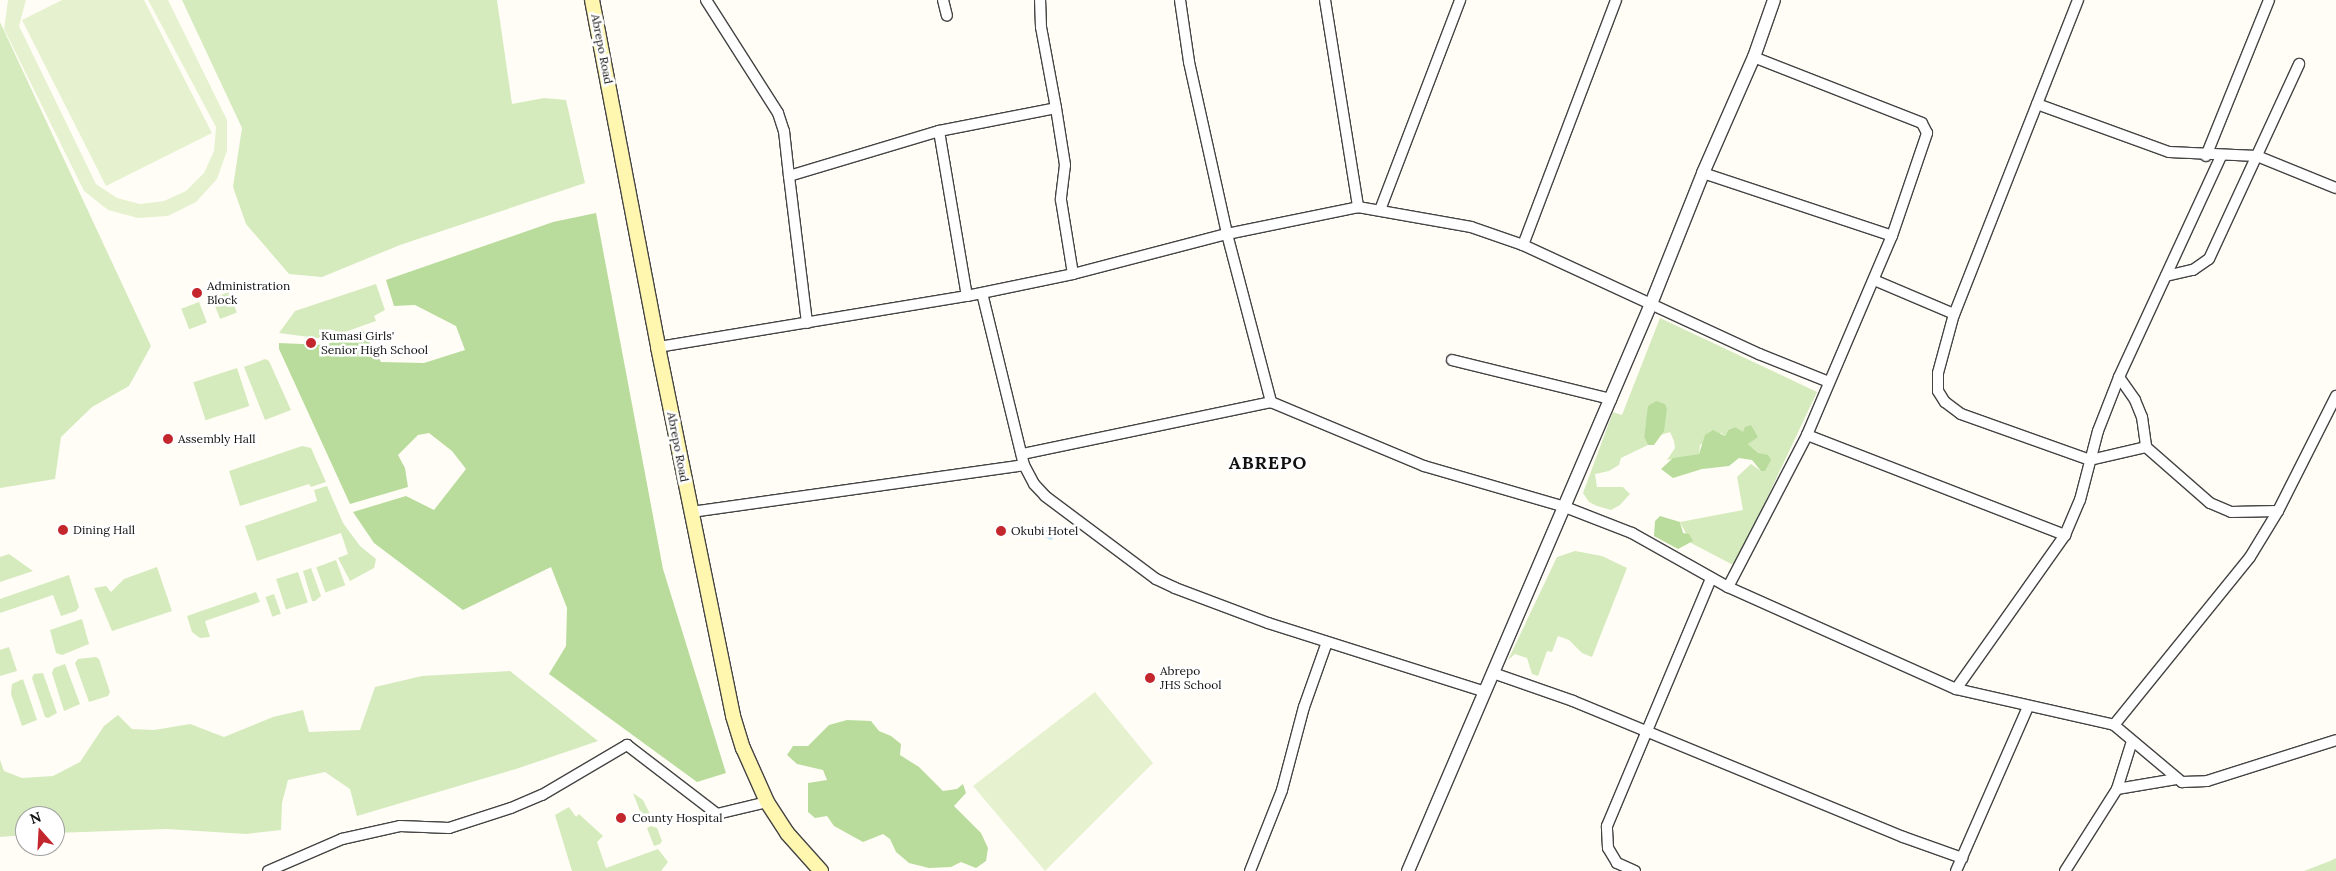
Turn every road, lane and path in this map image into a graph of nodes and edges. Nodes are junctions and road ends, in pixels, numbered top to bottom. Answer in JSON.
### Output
{"nodes":[{"id":1,"x":592,"y":0,"type":"edge"},
{"id":2,"x":706,"y":0,"type":"edge"},
{"id":3,"x":943,"y":0,"type":"edge"},
{"id":4,"x":1040,"y":0,"type":"edge"},
{"id":5,"x":1180,"y":0,"type":"edge"},
{"id":6,"x":1325,"y":0,"type":"edge"},
{"id":7,"x":1460,"y":0,"type":"edge"},
{"id":8,"x":1616,"y":0,"type":"edge"},
{"id":9,"x":2078,"y":0,"type":"edge"},
{"id":10,"x":2269,"y":0,"type":"edge"},
{"id":11,"x":1771,"y":1,"type":"edge"},
{"id":12,"x":947,"y":16,"type":"dead end"},
{"id":13,"x":1754,"y":57,"type":"junction"},
{"id":14,"x":2299,"y":64,"type":"dead end"},
{"id":15,"x":2037,"y":104,"type":"junction"},
{"id":16,"x":1056,"y":108,"type":"junction"},
{"id":17,"x":939,"y":131,"type":"junction"},
{"id":18,"x":2206,"y":156,"type":"junction"},
{"id":19,"x":2221,"y":156,"type":"junction"},
{"id":20,"x":2257,"y":156,"type":"junction"},
{"id":21,"x":1702,"y":173,"type":"junction"},
{"id":22,"x":789,"y":176,"type":"junction"},
{"id":23,"x":2336,"y":188,"type":"edge"},
{"id":24,"x":1358,"y":207,"type":"junction"},
{"id":25,"x":1380,"y":210,"type":"junction"},
{"id":26,"x":1227,"y":234,"type":"junction"},
{"id":27,"x":1892,"y":236,"type":"junction"},
{"id":28,"x":1523,"y":245,"type":"junction"},
{"id":29,"x":1073,"y":274,"type":"junction"},
{"id":30,"x":2166,"y":276,"type":"junction"},
{"id":31,"x":1874,"y":280,"type":"junction"},
{"id":32,"x":982,"y":293,"type":"junction"},
{"id":33,"x":967,"y":296,"type":"junction"},
{"id":34,"x":1651,"y":304,"type":"junction"},
{"id":35,"x":1954,"y":314,"type":"junction"},
{"id":36,"x":807,"y":323,"type":"junction"},
{"id":37,"x":658,"y":347,"type":"junction"},
{"id":38,"x":1452,"y":360,"type":"dead end"},
{"id":39,"x":2119,"y":377,"type":"junction"},
{"id":40,"x":1829,"y":382,"type":"junction"},
{"id":41,"x":2336,"y":396,"type":"edge"},
{"id":42,"x":1611,"y":399,"type":"junction"},
{"id":43,"x":1271,"y":402,"type":"junction"},
{"id":44,"x":1806,"y":435,"type":"junction"},
{"id":45,"x":2146,"y":446,"type":"junction"},
{"id":46,"x":1022,"y":454,"type":"junction"},
{"id":47,"x":2090,"y":460,"type":"junction"},
{"id":48,"x":1024,"y":465,"type":"junction"},
{"id":49,"x":1565,"y":507,"type":"junction"},
{"id":50,"x":2278,"y":511,"type":"junction"},
{"id":51,"x":691,"y":512,"type":"junction"},
{"id":52,"x":2064,"y":535,"type":"junction"},
{"id":53,"x":1711,"y":578,"type":"junction"},
{"id":54,"x":1728,"y":587,"type":"junction"},
{"id":55,"x":1327,"y":642,"type":"junction"},
{"id":56,"x":1493,"y":673,"type":"junction"},
{"id":57,"x":1956,"y":689,"type":"junction"},
{"id":58,"x":1483,"y":691,"type":"junction"},
{"id":59,"x":2028,"y":707,"type":"junction"},
{"id":60,"x":2114,"y":725,"type":"junction"},
{"id":61,"x":1646,"y":730,"type":"junction"},
{"id":62,"x":2336,"y":740,"type":"edge"},
{"id":63,"x":2132,"y":741,"type":"junction"},
{"id":64,"x":2176,"y":779,"type":"junction"},
{"id":65,"x":2117,"y":789,"type":"junction"},
{"id":66,"x":767,"y":802,"type":"junction"},
{"id":67,"x":1962,"y":858,"type":"junction"},
{"id":68,"x":268,"y":871,"type":"edge"},
{"id":69,"x":821,"y":871,"type":"edge"},
{"id":70,"x":1250,"y":871,"type":"edge"},
{"id":71,"x":1408,"y":871,"type":"edge"},
{"id":72,"x":1636,"y":871,"type":"edge"},
{"id":73,"x":1956,"y":871,"type":"edge"},
{"id":74,"x":2065,"y":871,"type":"edge"}],
"edges":[{"from":1,"to":37,"type":"main road","name":"Abrepo Road"},
{"from":2,"to":22,"type":"street"},
{"from":3,"to":12,"type":"street"},
{"from":4,"to":16,"type":"street"},
{"from":5,"to":26,"type":"street"},
{"from":6,"to":24,"type":"street"},
{"from":7,"to":25,"type":"street"},
{"from":8,"to":28,"type":"street"},
{"from":9,"to":15,"type":"street"},
{"from":10,"to":18,"type":"street"},
{"from":11,"to":13,"type":"street"},
{"from":13,"to":21,"type":"street"},
{"from":13,"to":27,"type":"street"},
{"from":14,"to":20,"type":"street"},
{"from":15,"to":18,"type":"street"},
{"from":15,"to":35,"type":"street"},
{"from":16,"to":17,"type":"street"},
{"from":16,"to":29,"type":"street"},
{"from":17,"to":22,"type":"street"},
{"from":17,"to":33,"type":"street"},
{"from":18,"to":19,"type":"street"},
{"from":19,"to":20,"type":"street"},
{"from":19,"to":30,"type":"street"},
{"from":20,"to":23,"type":"street"},
{"from":20,"to":30,"type":"street"},
{"from":21,"to":27,"type":"street"},
{"from":21,"to":34,"type":"street"},
{"from":22,"to":36,"type":"street"},
{"from":24,"to":25,"type":"street"},
{"from":24,"to":26,"type":"street"},
{"from":25,"to":28,"type":"street"},
{"from":26,"to":29,"type":"street"},
{"from":26,"to":43,"type":"street"},
{"from":27,"to":31,"type":"street"},
{"from":28,"to":34,"type":"street"},
{"from":29,"to":32,"type":"street"},
{"from":30,"to":39,"type":"street"},
{"from":31,"to":35,"type":"street"},
{"from":31,"to":40,"type":"street"},
{"from":32,"to":33,"type":"street"},
{"from":32,"to":46,"type":"street"},
{"from":33,"to":36,"type":"street"},
{"from":34,"to":40,"type":"street"},
{"from":34,"to":42,"type":"street"},
{"from":35,"to":47,"type":"street"},
{"from":36,"to":37,"type":"street"},
{"from":37,"to":51,"type":"main road","name":"Abrepo Road"},
{"from":38,"to":42,"type":"street"},
{"from":39,"to":45,"type":"street"},
{"from":39,"to":47,"type":"street"},
{"from":40,"to":44,"type":"street"},
{"from":41,"to":50,"type":"street"},
{"from":42,"to":49,"type":"street"},
{"from":43,"to":46,"type":"street"},
{"from":43,"to":49,"type":"street"},
{"from":44,"to":52,"type":"street"},
{"from":44,"to":54,"type":"street"},
{"from":45,"to":47,"type":"street"},
{"from":45,"to":50,"type":"street"},
{"from":46,"to":48,"type":"street"},
{"from":47,"to":52,"type":"street"},
{"from":48,"to":51,"type":"street"},
{"from":48,"to":55,"type":"street"},
{"from":49,"to":53,"type":"street"},
{"from":49,"to":56,"type":"street"},
{"from":50,"to":60,"type":"street"},
{"from":51,"to":66,"type":"main road","name":"Abrepo Road"},
{"from":52,"to":57,"type":"street"},
{"from":53,"to":54,"type":"street"},
{"from":53,"to":61,"type":"street"},
{"from":54,"to":57,"type":"street"},
{"from":55,"to":58,"type":"street"},
{"from":55,"to":70,"type":"street"},
{"from":56,"to":58,"type":"street"},
{"from":56,"to":61,"type":"street"},
{"from":57,"to":59,"type":"street"},
{"from":58,"to":71,"type":"street"},
{"from":59,"to":60,"type":"street"},
{"from":59,"to":67,"type":"street"},
{"from":60,"to":63,"type":"street"},
{"from":61,"to":67,"type":"street"},
{"from":61,"to":72,"type":"street"},
{"from":62,"to":64,"type":"street"},
{"from":63,"to":64,"type":"street"},
{"from":63,"to":65,"type":"street"},
{"from":64,"to":65,"type":"street"},
{"from":65,"to":74,"type":"street"},
{"from":66,"to":68,"type":"street"},
{"from":66,"to":69,"type":"main road","name":"Abrepo Road"},
{"from":67,"to":73,"type":"street"}]}
